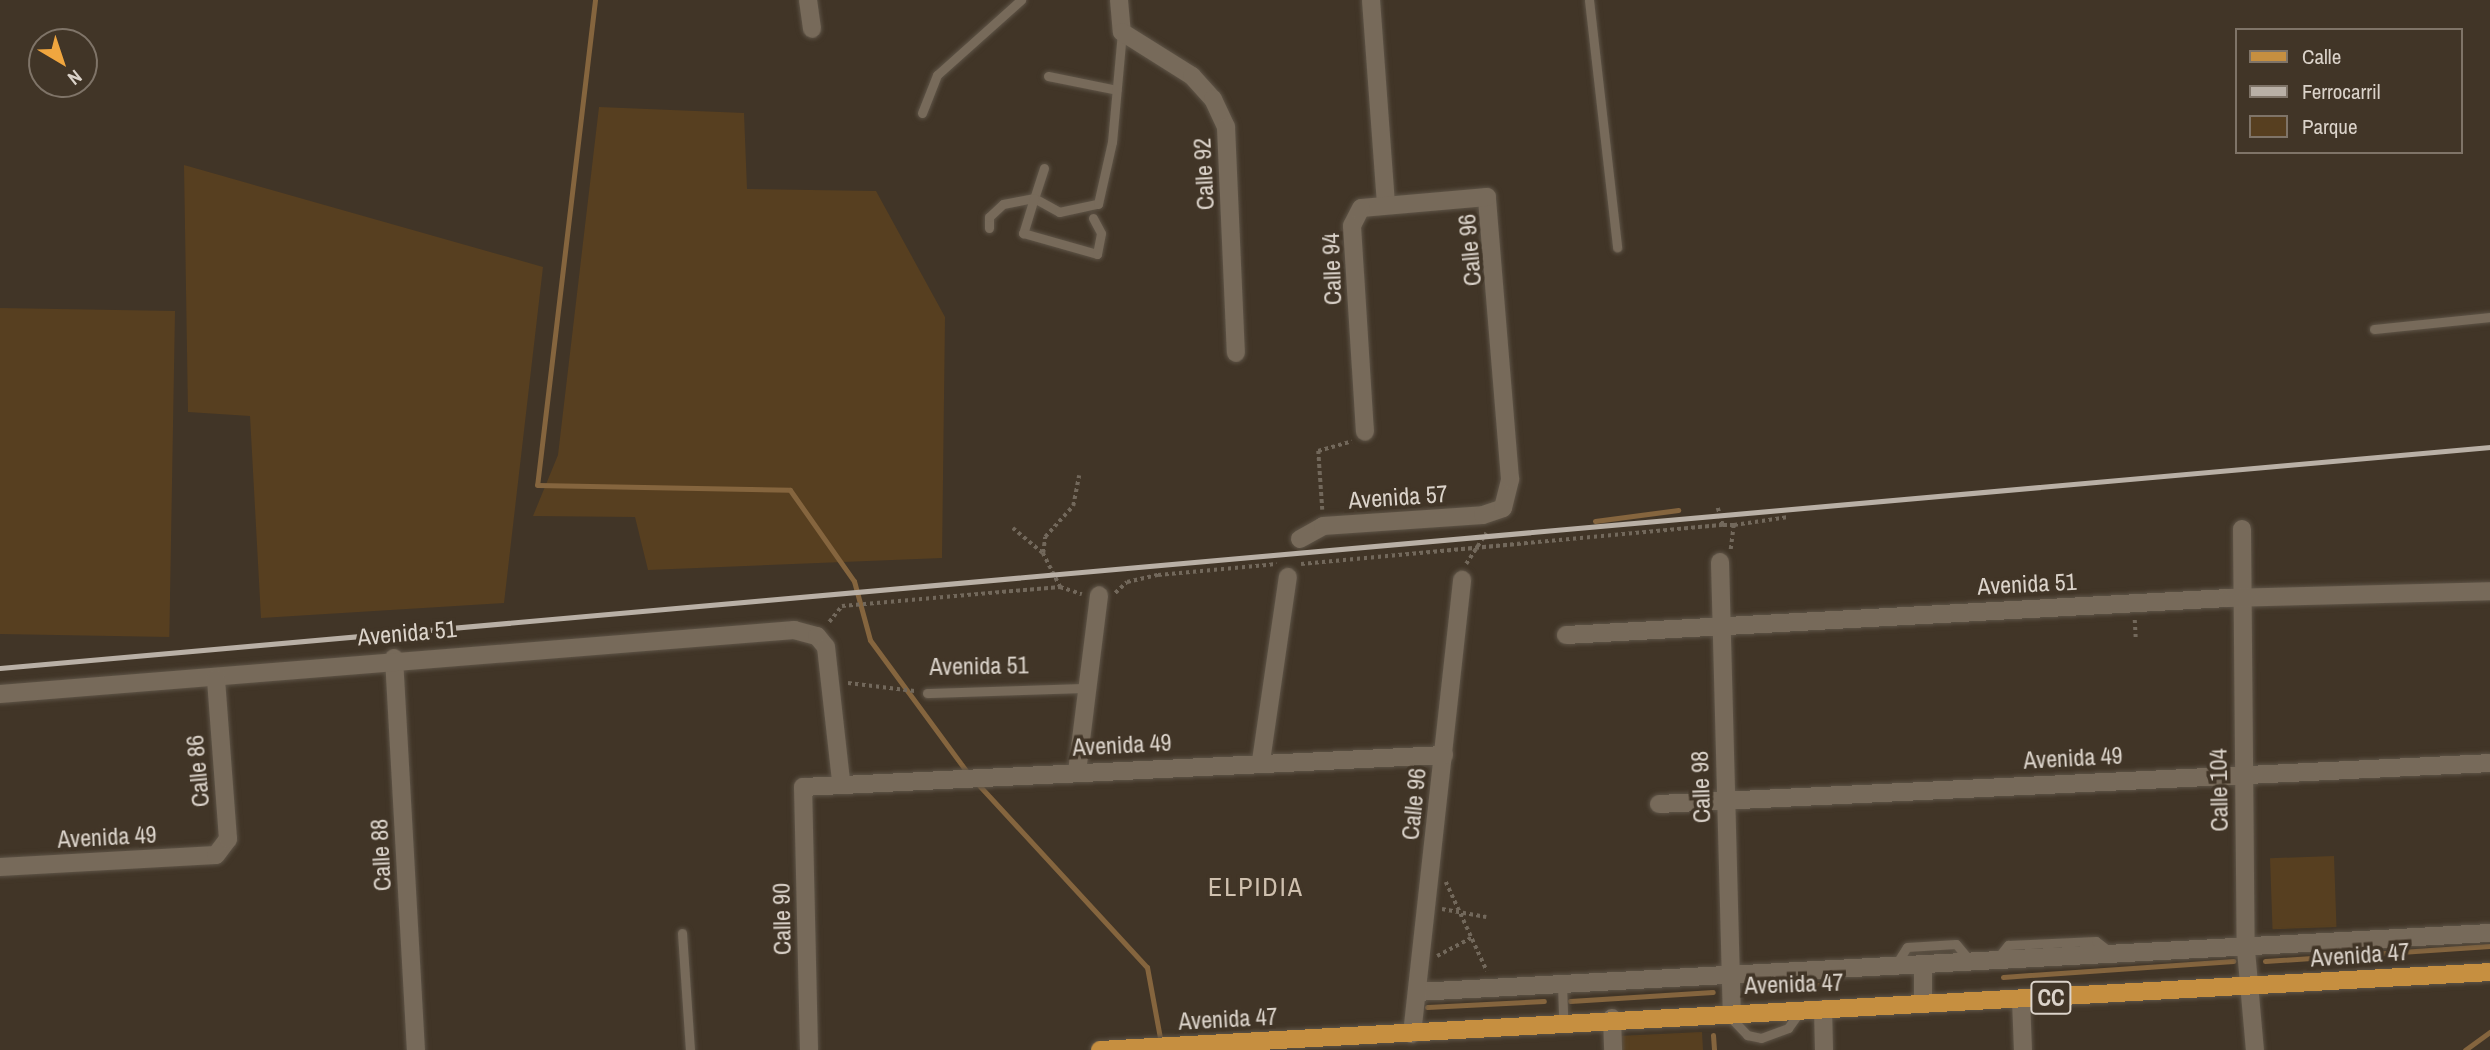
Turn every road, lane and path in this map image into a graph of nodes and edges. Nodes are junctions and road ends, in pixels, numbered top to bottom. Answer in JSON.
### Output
{"nodes":[{"id":1,"x":808,"y":0,"type":"edge"},
{"id":2,"x":1021,"y":0,"type":"edge"},
{"id":3,"x":1119,"y":0,"type":"edge"},
{"id":4,"x":1371,"y":0,"type":"edge"},
{"id":5,"x":1589,"y":0,"type":"edge"},
{"id":6,"x":812,"y":29,"type":"dead end"},
{"id":7,"x":1122,"y":32,"type":"junction"},
{"id":8,"x":1048,"y":76,"type":"dead end"},
{"id":9,"x":1117,"y":90,"type":"junction"},
{"id":10,"x":922,"y":113,"type":"dead end"},
{"id":11,"x":1044,"y":169,"type":"dead end"},
{"id":12,"x":1034,"y":198,"type":"junction"},
{"id":13,"x":1385,"y":204,"type":"junction"},
{"id":14,"x":1094,"y":218,"type":"dead end"},
{"id":15,"x":989,"y":229,"type":"dead end"},
{"id":16,"x":1617,"y":247,"type":"dead end"},
{"id":17,"x":2490,"y":317,"type":"edge"},
{"id":18,"x":2374,"y":329,"type":"dead end"},
{"id":19,"x":1236,"y":353,"type":"dead end"},
{"id":20,"x":1365,"y":432,"type":"joint"},
{"id":21,"x":1079,"y":476,"type":"dead end"},
{"id":22,"x":1503,"y":508,"type":"junction"},
{"id":23,"x":1718,"y":509,"type":"dead end"},
{"id":24,"x":1788,"y":517,"type":"dead end"},
{"id":25,"x":1723,"y":525,"type":"junction"},
{"id":26,"x":1734,"y":525,"type":"junction"},
{"id":27,"x":1323,"y":527,"type":"junction"},
{"id":28,"x":1013,"y":528,"type":"dead end"},
{"id":29,"x":2242,"y":529,"type":"dead end"},
{"id":30,"x":1300,"y":539,"type":"dead end"},
{"id":31,"x":1043,"y":553,"type":"junction"},
{"id":32,"x":1468,"y":553,"type":"junction"},
{"id":33,"x":1720,"y":568,"type":"joint"},
{"id":34,"x":1288,"y":577,"type":"dead end"},
{"id":35,"x":1462,"y":580,"type":"joint"},
{"id":36,"x":1060,"y":587,"type":"junction"},
{"id":37,"x":2490,"y":590,"type":"edge"},
{"id":38,"x":2232,"y":594,"type":"junction"},
{"id":39,"x":1098,"y":601,"type":"junction"},
{"id":40,"x":1721,"y":625,"type":"junction"},
{"id":41,"x":1566,"y":635,"type":"dead end"},
{"id":42,"x":817,"y":636,"type":"junction"},
{"id":43,"x":394,"y":658,"type":"junction"},
{"id":44,"x":216,"y":678,"type":"junction"},
{"id":45,"x":832,"y":678,"type":"junction"},
{"id":46,"x":1087,"y":688,"type":"junction"},
{"id":47,"x":927,"y":692,"type":"joint"},
{"id":48,"x":0,"y":694,"type":"edge"},
{"id":49,"x":1444,"y":755,"type":"junction"},
{"id":50,"x":1261,"y":761,"type":"junction"},
{"id":51,"x":2490,"y":763,"type":"edge"},
{"id":52,"x":1077,"y":772,"type":"junction"},
{"id":53,"x":2243,"y":772,"type":"junction"},
{"id":54,"x":841,"y":781,"type":"junction"},
{"id":55,"x":803,"y":787,"type":"joint"},
{"id":56,"x":1726,"y":802,"type":"junction"},
{"id":57,"x":1659,"y":804,"type":"dead end"},
{"id":58,"x":216,"y":855,"type":"joint"},
{"id":59,"x":0,"y":867,"type":"edge"},
{"id":60,"x":1430,"y":876,"type":"junction"},
{"id":61,"x":1462,"y":915,"type":"junction"},
{"id":62,"x":1486,"y":917,"type":"dead end"},
{"id":63,"x":682,"y":933,"type":"dead end"},
{"id":64,"x":2490,"y":933,"type":"edge"},
{"id":65,"x":1472,"y":937,"type":"junction"},
{"id":66,"x":2246,"y":950,"type":"junction"},
{"id":67,"x":1971,"y":964,"type":"junction"},
{"id":68,"x":1923,"y":966,"type":"junction"},
{"id":69,"x":1895,"y":967,"type":"junction"},
{"id":70,"x":1419,"y":970,"type":"junction"},
{"id":71,"x":2490,"y":972,"type":"edge"},
{"id":72,"x":1731,"y":976,"type":"junction"},
{"id":73,"x":1562,"y":985,"type":"junction"},
{"id":74,"x":2250,"y":985,"type":"junction"},
{"id":75,"x":1496,"y":988,"type":"junction"},
{"id":76,"x":1417,"y":992,"type":"junction"},
{"id":77,"x":2021,"y":999,"type":"junction"},
{"id":78,"x":1923,"y":1003,"type":"junction"},
{"id":79,"x":1801,"y":1009,"type":"junction"},
{"id":80,"x":1823,"y":1009,"type":"junction"},
{"id":81,"x":1728,"y":1011,"type":"junction"},
{"id":82,"x":1612,"y":1017,"type":"junction"},
{"id":83,"x":1563,"y":1020,"type":"junction"},
{"id":84,"x":1412,"y":1034,"type":"junction"},
{"id":85,"x":1222,"y":1047,"type":"edge"},
{"id":86,"x":416,"y":1050,"type":"edge"},
{"id":87,"x":690,"y":1050,"type":"edge"},
{"id":88,"x":809,"y":1050,"type":"edge"},
{"id":89,"x":1100,"y":1050,"type":"edge"},
{"id":90,"x":1613,"y":1050,"type":"edge"},
{"id":91,"x":1824,"y":1050,"type":"edge"},
{"id":92,"x":2023,"y":1050,"type":"edge"},
{"id":93,"x":2255,"y":1050,"type":"edge"}],
"edges":[{"from":1,"to":6,"type":"street"},
{"from":2,"to":10,"type":"lane"},
{"from":3,"to":7,"type":"street"},
{"from":4,"to":13,"type":"street"},
{"from":5,"to":16,"type":"lane"},
{"from":7,"to":9,"type":"lane"},
{"from":7,"to":19,"type":"street","name":"Calle 92"},
{"from":8,"to":9,"type":"lane"},
{"from":9,"to":12,"type":"lane"},
{"from":11,"to":12,"type":"lane"},
{"from":12,"to":14,"type":"lane"},
{"from":12,"to":15,"type":"lane"},
{"from":13,"to":20,"type":"street","name":"Calle 94"},
{"from":13,"to":22,"type":"street","name":"Calle 96"},
{"from":17,"to":18,"type":"lane"},
{"from":20,"to":27,"type":"path"},
{"from":21,"to":31,"type":"path"},
{"from":22,"to":27,"type":"street","name":"Avenida 57"},
{"from":22,"to":32,"type":"path"},
{"from":23,"to":25,"type":"path"},
{"from":24,"to":26,"type":"path"},
{"from":25,"to":26,"type":"path"},
{"from":25,"to":32,"type":"path"},
{"from":26,"to":33,"type":"path"},
{"from":27,"to":30,"type":"street","name":"Avenida 57"},
{"from":28,"to":31,"type":"path"},
{"from":29,"to":38,"type":"street","name":"Calle 104"},
{"from":31,"to":36,"type":"path"},
{"from":32,"to":35,"type":"path"},
{"from":32,"to":39,"type":"path"},
{"from":33,"to":40,"type":"street","name":"Calle 98"},
{"from":34,"to":50,"type":"street"},
{"from":35,"to":49,"type":"street","name":"Calle 96"},
{"from":36,"to":39,"type":"path"},
{"from":36,"to":42,"type":"path"},
{"from":37,"to":38,"type":"street","name":"Avenida 51"},
{"from":38,"to":40,"type":"street","name":"Avenida 51"},
{"from":38,"to":53,"type":"street","name":"Calle 104"},
{"from":39,"to":46,"type":"street"},
{"from":40,"to":41,"type":"street","name":"Avenida 51"},
{"from":40,"to":56,"type":"street","name":"Calle 98"},
{"from":42,"to":43,"type":"street","name":"Avenida 51"},
{"from":42,"to":45,"type":"street"},
{"from":43,"to":44,"type":"street","name":"Avenida 51"},
{"from":43,"to":86,"type":"street","name":"Calle 88"},
{"from":44,"to":48,"type":"street","name":"Avenida 51"},
{"from":44,"to":58,"type":"street","name":"Calle 86"},
{"from":45,"to":47,"type":"path","name":"Avenida 51"},
{"from":45,"to":54,"type":"street"},
{"from":46,"to":47,"type":"lane","name":"Avenida 51"},
{"from":46,"to":52,"type":"street"},
{"from":49,"to":50,"type":"street","name":"Avenida 49"},
{"from":49,"to":60,"type":"street","name":"Calle 96"},
{"from":50,"to":52,"type":"street","name":"Avenida 49"},
{"from":51,"to":53,"type":"street","name":"Avenida 49"},
{"from":52,"to":54,"type":"street","name":"Avenida 49"},
{"from":53,"to":56,"type":"street","name":"Avenida 49"},
{"from":53,"to":66,"type":"street","name":"Calle 104"},
{"from":54,"to":55,"type":"street","name":"Avenida 49"},
{"from":55,"to":88,"type":"street","name":"Calle 90"},
{"from":56,"to":57,"type":"street","name":"Avenida 49"},
{"from":56,"to":72,"type":"street","name":"Calle 98"},
{"from":58,"to":59,"type":"street","name":"Avenida 49"},
{"from":60,"to":61,"type":"path"},
{"from":60,"to":70,"type":"street","name":"Calle 96"},
{"from":61,"to":62,"type":"path"},
{"from":61,"to":65,"type":"path"},
{"from":63,"to":87,"type":"lane"},
{"from":64,"to":66,"type":"street","name":"Avenida 47"},
{"from":65,"to":70,"type":"path"},
{"from":65,"to":75,"type":"path"},
{"from":66,"to":67,"type":"street","name":"Avenida 47"},
{"from":66,"to":74,"type":"street","name":"Calle 104"},
{"from":67,"to":68,"type":"street","name":"Avenida 47"},
{"from":67,"to":69,"type":"lane"},
{"from":68,"to":69,"type":"street","name":"Avenida 47"},
{"from":68,"to":78,"type":"street"},
{"from":69,"to":72,"type":"street","name":"Avenida 47"},
{"from":70,"to":76,"type":"street","name":"Calle 96"},
{"from":71,"to":74,"type":"main road","name":"Avenida 47","number":"CC"},
{"from":72,"to":73,"type":"street","name":"Avenida 47"},
{"from":72,"to":81,"type":"street","name":"Calle 98"},
{"from":73,"to":75,"type":"street","name":"Avenida 47"},
{"from":73,"to":83,"type":"lane"},
{"from":74,"to":77,"type":"main road","name":"Avenida 47","number":"CC"},
{"from":74,"to":93,"type":"street","name":"Calle 104"},
{"from":75,"to":76,"type":"street","name":"Avenida 47"},
{"from":76,"to":84,"type":"street","name":"Calle 96"},
{"from":77,"to":78,"type":"main road","name":"Avenida 47","number":"CC"},
{"from":77,"to":92,"type":"street"},
{"from":78,"to":80,"type":"main road","name":"Avenida 47","number":"CC"},
{"from":79,"to":80,"type":"main road","name":"Avenida 47","number":"CC"},
{"from":79,"to":81,"type":"main road","name":"Avenida 47","number":"CC"},
{"from":79,"to":81,"type":"lane"},
{"from":80,"to":91,"type":"street"},
{"from":81,"to":82,"type":"main road","name":"Avenida 47","number":"CC"},
{"from":82,"to":83,"type":"main road","name":"Avenida 47","number":"CC"},
{"from":82,"to":90,"type":"street"},
{"from":83,"to":84,"type":"main road","name":"Avenida 47","number":"CC"},
{"from":84,"to":85,"type":"main road","name":"Avenida 47","number":"CC"},
{"from":85,"to":89,"type":"main road","name":"Avenida 47","number":"CC"}]}
